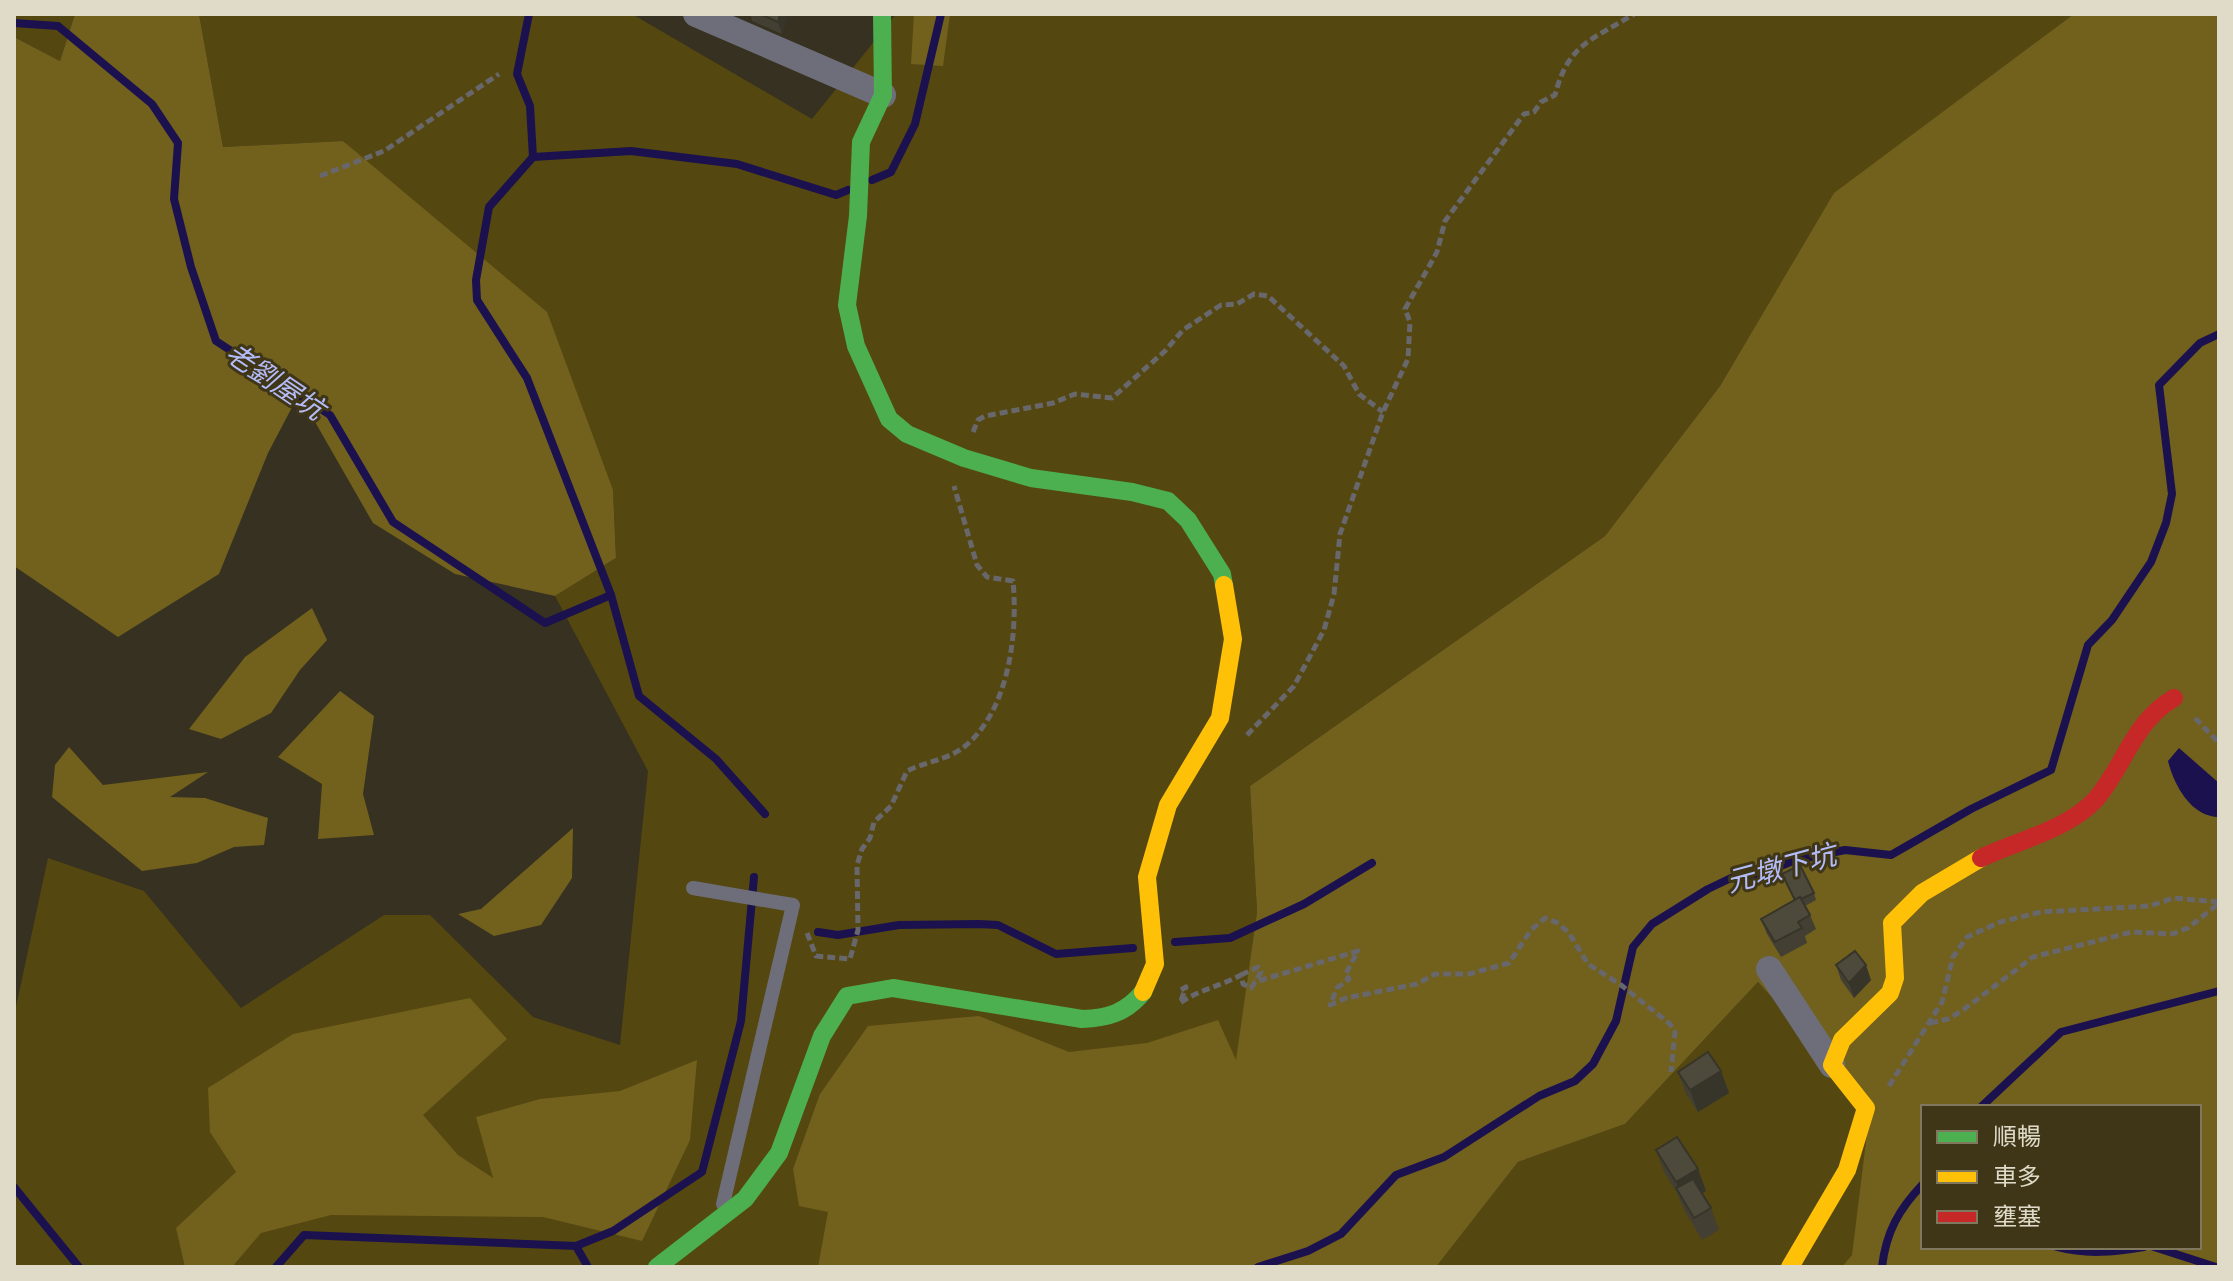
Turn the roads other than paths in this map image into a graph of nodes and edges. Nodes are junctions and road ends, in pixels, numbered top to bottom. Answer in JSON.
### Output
{"nodes":[{"id":1,"x":696,"y":14,"type":"edge"},
{"id":2,"x":882,"y":14,"type":"edge"},
{"id":3,"x":883,"y":95,"type":"junction"},
{"id":4,"x":2174,"y":698,"type":"dead end"},
{"id":5,"x":693,"y":888,"type":"dead end"},
{"id":6,"x":1769,"y":969,"type":"dead end"},
{"id":7,"x":1832,"y":1065,"type":"junction"},
{"id":8,"x":719,"y":1220,"type":"junction"},
{"id":9,"x":657,"y":1267,"type":"edge"},
{"id":10,"x":1790,"y":1267,"type":"edge"}],
"edges":[{"from":1,"to":3,"type":"street"},
{"from":2,"to":3,"type":"street"},
{"from":3,"to":8,"type":"street"},
{"from":4,"to":7,"type":"street"},
{"from":5,"to":8,"type":"lane"},
{"from":6,"to":7,"type":"street"},
{"from":7,"to":10,"type":"street"},
{"from":8,"to":9,"type":"street"}]}
